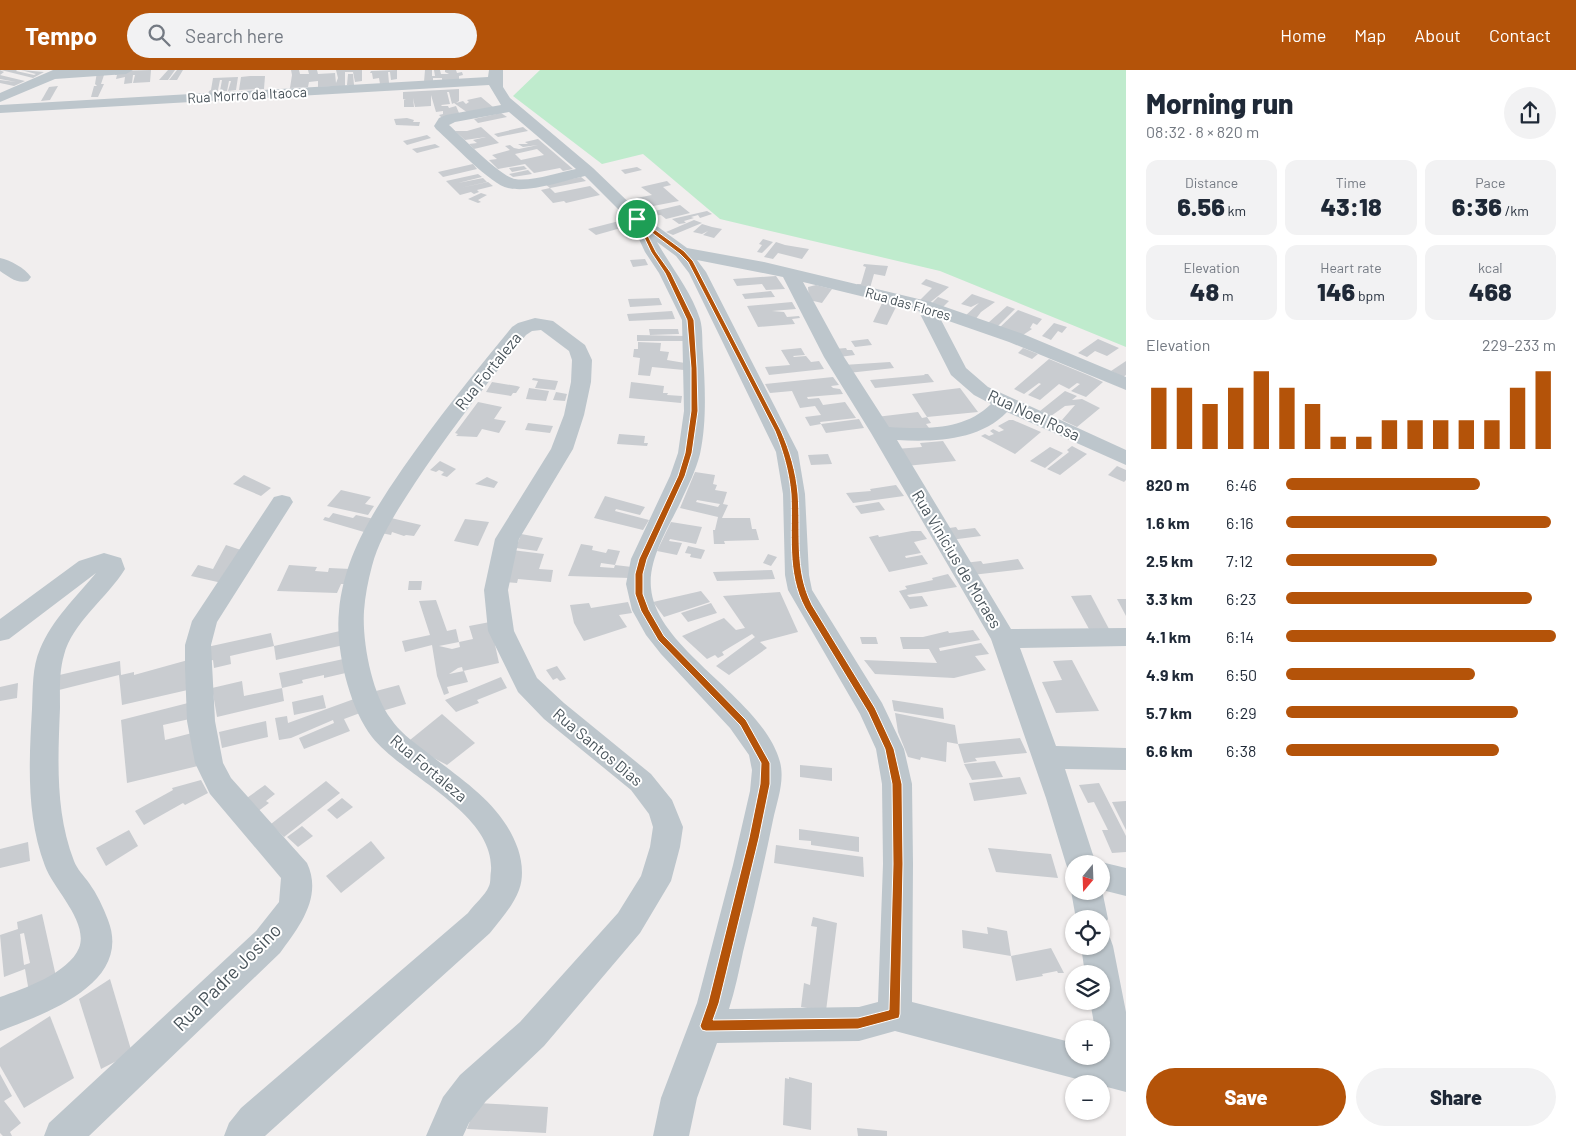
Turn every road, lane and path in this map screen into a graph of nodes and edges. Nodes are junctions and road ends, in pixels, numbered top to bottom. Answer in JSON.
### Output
{"nodes":[{"id":1,"x":126,"y":70,"type":"edge"},
{"id":2,"x":59,"y":72,"type":"edge"},
{"id":3,"x":495,"y":76,"type":"edge"},
{"id":4,"x":0,"y":98,"type":"edge"},
{"id":5,"x":512,"y":107,"type":"junction"},
{"id":6,"x":0,"y":109,"type":"edge"},
{"id":7,"x":588,"y":171,"type":"junction"},
{"id":8,"x":637,"y":219,"type":"junction"},
{"id":9,"x":682,"y":252,"type":"junction"},
{"id":10,"x":0,"y":263,"type":"edge"},
{"id":11,"x":790,"y":274,"type":"junction"},
{"id":12,"x":22,"y":277,"type":"dead end"},
{"id":13,"x":925,"y":306,"type":"junction"},
{"id":14,"x":546,"y":325,"type":"joint"},
{"id":15,"x":1126,"y":384,"type":"edge"},
{"id":16,"x":1004,"y":403,"type":"junction"},
{"id":17,"x":882,"y":433,"type":"junction"},
{"id":18,"x":1126,"y":458,"type":"edge"},
{"id":19,"x":282,"y":502,"type":"dead end"},
{"id":20,"x":0,"y":632,"type":"edge"},
{"id":21,"x":1126,"y":637,"type":"edge"},
{"id":22,"x":1004,"y":639,"type":"junction"},
{"id":23,"x":1047,"y":757,"type":"junction"},
{"id":24,"x":1126,"y":759,"type":"edge"},
{"id":25,"x":1078,"y":855,"type":"edge"},
{"id":26,"x":1110,"y":878,"type":"edge"},
{"id":27,"x":1126,"y":882,"type":"edge"},
{"id":28,"x":1098,"y":955,"type":"edge"},
{"id":29,"x":0,"y":1014,"type":"edge"},
{"id":30,"x":895,"y":1014,"type":"junction"},
{"id":31,"x":706,"y":1026,"type":"junction"},
{"id":32,"x":1124,"y":1074,"type":"edge"},
{"id":33,"x":62,"y":1136,"type":"edge"},
{"id":34,"x":242,"y":1136,"type":"edge"},
{"id":35,"x":444,"y":1136,"type":"edge"},
{"id":36,"x":671,"y":1136,"type":"edge"}],
"edges":[{"from":1,"to":2,"type":"street"},
{"from":2,"to":4,"type":"street"},
{"from":3,"to":5,"type":"street"},
{"from":3,"to":6,"type":"street","name":"Rua Morro da Itaoca"},
{"from":5,"to":7,"type":"street"},
{"from":5,"to":7,"type":"street"},
{"from":7,"to":8,"type":"street"},
{"from":8,"to":9,"type":"street"},
{"from":8,"to":31,"type":"street"},
{"from":9,"to":11,"type":"street","name":"Rua das Flores"},
{"from":9,"to":30,"type":"street"},
{"from":10,"to":12,"type":"street"},
{"from":11,"to":13,"type":"street","name":"Rua das Flores"},
{"from":11,"to":17,"type":"street","name":"Rua Vinícius de Moraes"},
{"from":13,"to":15,"type":"street","name":"Rua das Flores"},
{"from":13,"to":16,"type":"street","name":"Rua Noel Rosa"},
{"from":14,"to":34,"type":"street","name":"Rua Fortaleza"},
{"from":14,"to":35,"type":"street","name":"Rua Santos Dias"},
{"from":16,"to":17,"type":"street"},
{"from":16,"to":18,"type":"street","name":"Rua Noel Rosa"},
{"from":17,"to":22,"type":"street","name":"Rua Vinícius de Moraes"},
{"from":19,"to":33,"type":"street","name":"Rua Padre Josino"},
{"from":20,"to":29,"type":"street"},
{"from":21,"to":22,"type":"street"},
{"from":22,"to":23,"type":"street","name":"Rua Vinícius de Moraes"},
{"from":23,"to":24,"type":"street"},
{"from":23,"to":25,"type":"street","name":"Rua Vinícius de Moraes"},
{"from":26,"to":27,"type":"street"},
{"from":28,"to":32,"type":"street"},
{"from":30,"to":31,"type":"street"},
{"from":30,"to":32,"type":"street"},
{"from":31,"to":36,"type":"street"}]}
